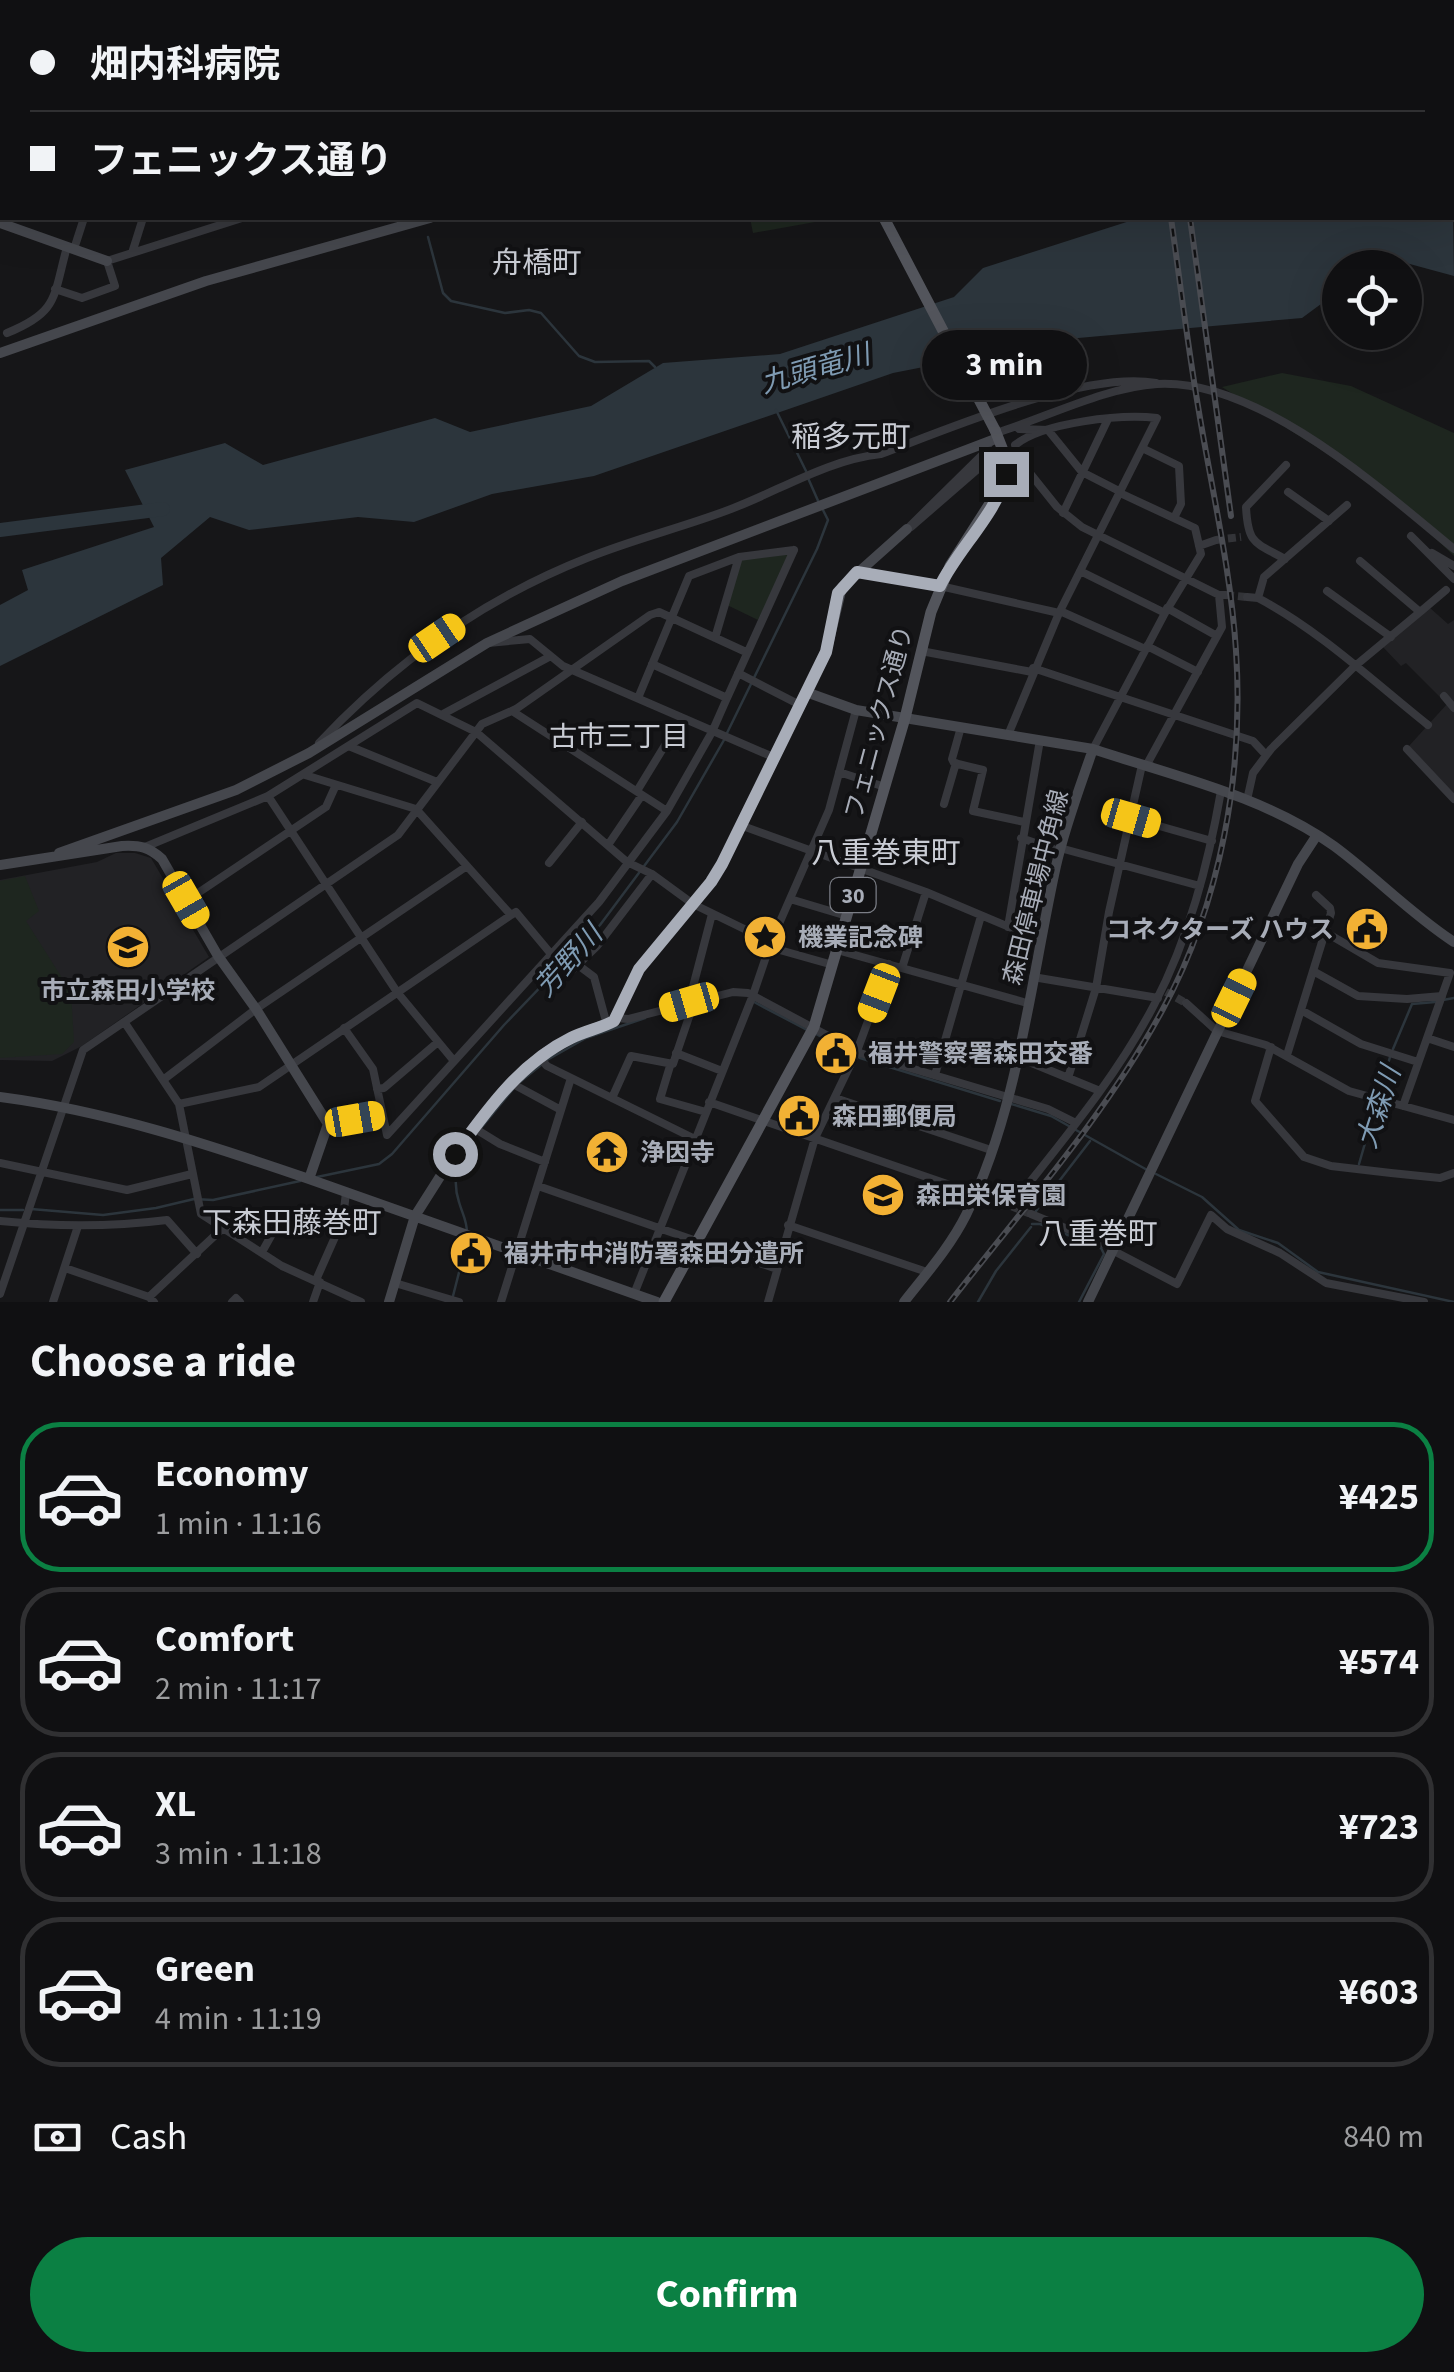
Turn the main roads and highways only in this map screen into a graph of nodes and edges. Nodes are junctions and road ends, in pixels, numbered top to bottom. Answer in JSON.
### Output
{"nodes":[{"id":1,"x":885,"y":220,"type":"edge"},
{"id":2,"x":660,"y":1302,"type":"edge"}],
"edges":[{"from":1,"to":2,"type":"main road","name":"フェニックス通り","number":"30","bridge":true}]}
